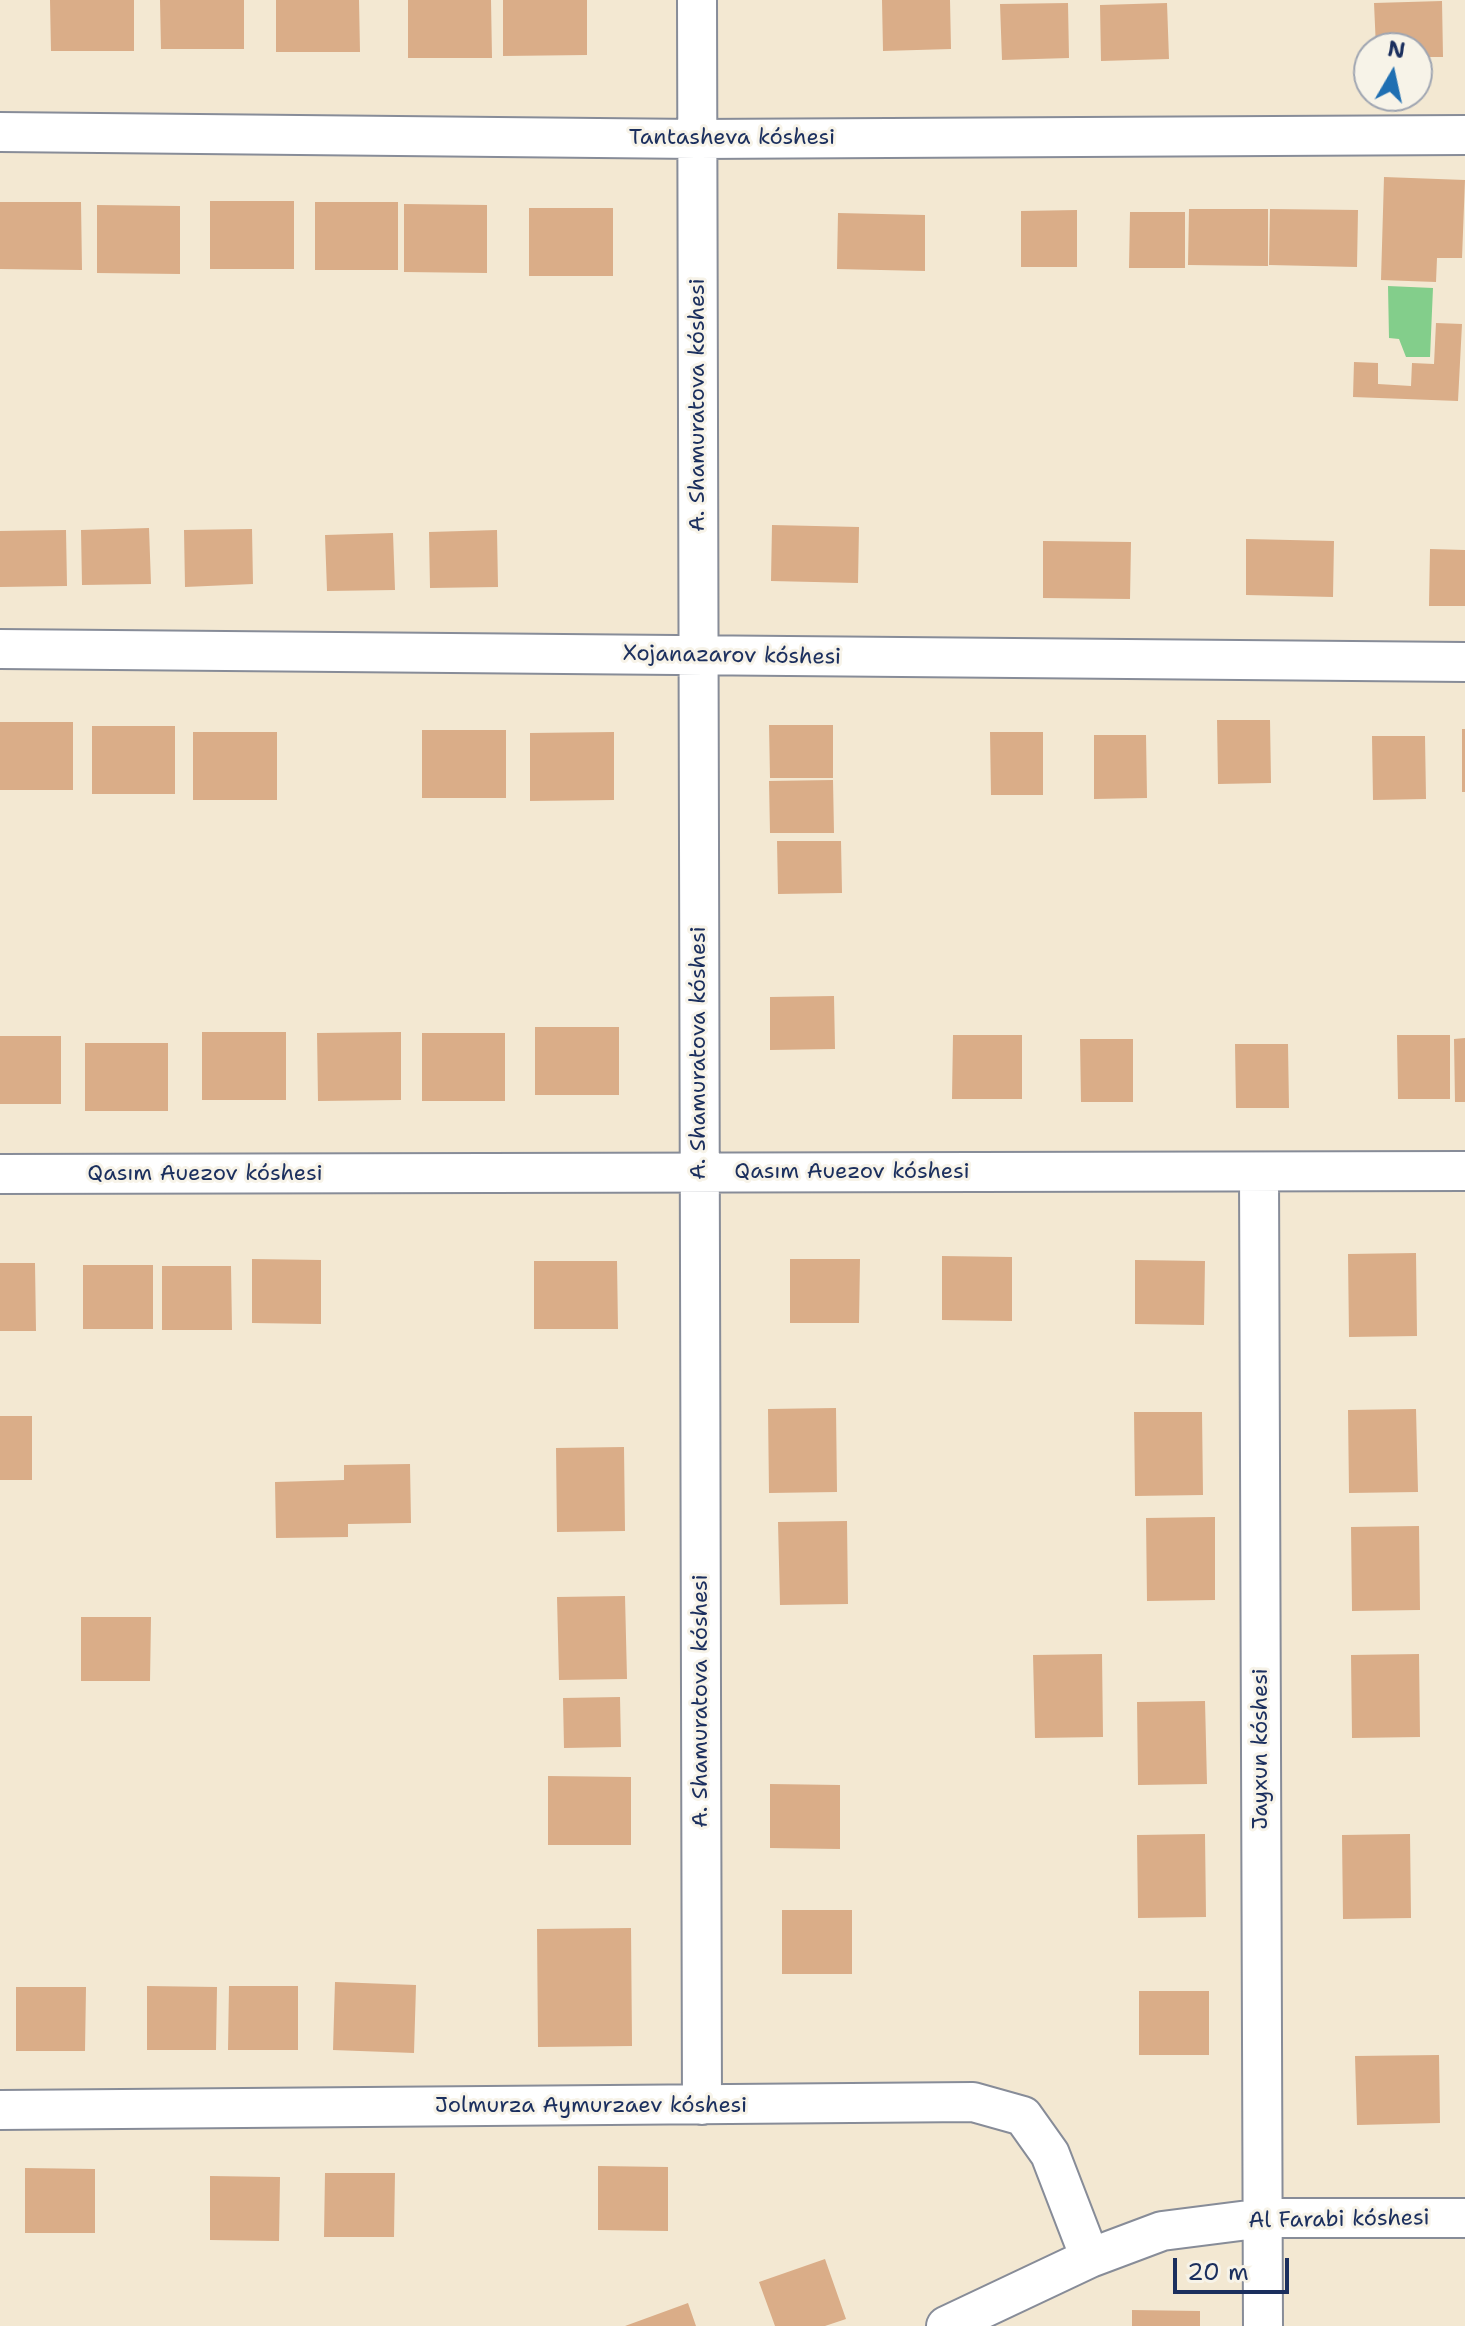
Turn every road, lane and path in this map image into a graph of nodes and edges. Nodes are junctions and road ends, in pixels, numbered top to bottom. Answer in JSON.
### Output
{"nodes":[{"id":1,"x":697,"y":0,"type":"edge"},
{"id":2,"x":0,"y":132,"type":"edge"},
{"id":3,"x":1465,"y":135,"type":"edge"},
{"id":4,"x":697,"y":139,"type":"junction"},
{"id":5,"x":0,"y":649,"type":"edge"},
{"id":6,"x":699,"y":656,"type":"junction"},
{"id":7,"x":1465,"y":662,"type":"edge"},
{"id":8,"x":1465,"y":1171,"type":"edge"},
{"id":9,"x":700,"y":1172,"type":"junction"},
{"id":10,"x":1259,"y":1172,"type":"junction"},
{"id":11,"x":0,"y":1174,"type":"edge"},
{"id":12,"x":702,"y":2105,"type":"junction"},
{"id":13,"x":0,"y":2110,"type":"edge"},
{"id":14,"x":1264,"y":2218,"type":"junction"},
{"id":15,"x":1465,"y":2218,"type":"edge"},
{"id":16,"x":1090,"y":2258,"type":"junction"},
{"id":17,"x":946,"y":2326,"type":"edge"},
{"id":18,"x":1263,"y":2326,"type":"edge"}],
"edges":[{"from":1,"to":4,"type":"street","name":"A. Shamuratova kóshesi"},
{"from":2,"to":4,"type":"street","name":"Tantasheva kóshesi"},
{"from":3,"to":4,"type":"street","name":"Tantasheva kóshesi"},
{"from":4,"to":6,"type":"street","name":"A. Shamuratova kóshesi"},
{"from":5,"to":6,"type":"street","name":"Xojanazarov kóshesi"},
{"from":6,"to":7,"type":"street","name":"Xojanazarov kóshesi"},
{"from":6,"to":9,"type":"street","name":"A. Shamuratova kóshesi"},
{"from":8,"to":10,"type":"street","name":"Qasım Auezov kóshesi"},
{"from":9,"to":10,"type":"street","name":"Qasım Auezov kóshesi"},
{"from":9,"to":11,"type":"street","name":"Qasım Auezov kóshesi"},
{"from":9,"to":12,"type":"street","name":"A. Shamuratova kóshesi"},
{"from":10,"to":14,"type":"street","name":"Jayxun kóshesi"},
{"from":12,"to":13,"type":"street","name":"Jolmurza Aymurzaev kóshesi"},
{"from":12,"to":16,"type":"street","name":"Jolmurza Aymurzaev kóshesi"},
{"from":14,"to":15,"type":"street","name":"Al Farabi kóshesi"},
{"from":14,"to":16,"type":"street","name":"Al Farabi kóshesi"},
{"from":14,"to":18,"type":"street","name":"Jayxun kóshesi"},
{"from":16,"to":17,"type":"street","name":"Al Farabi kóshesi"}]}
